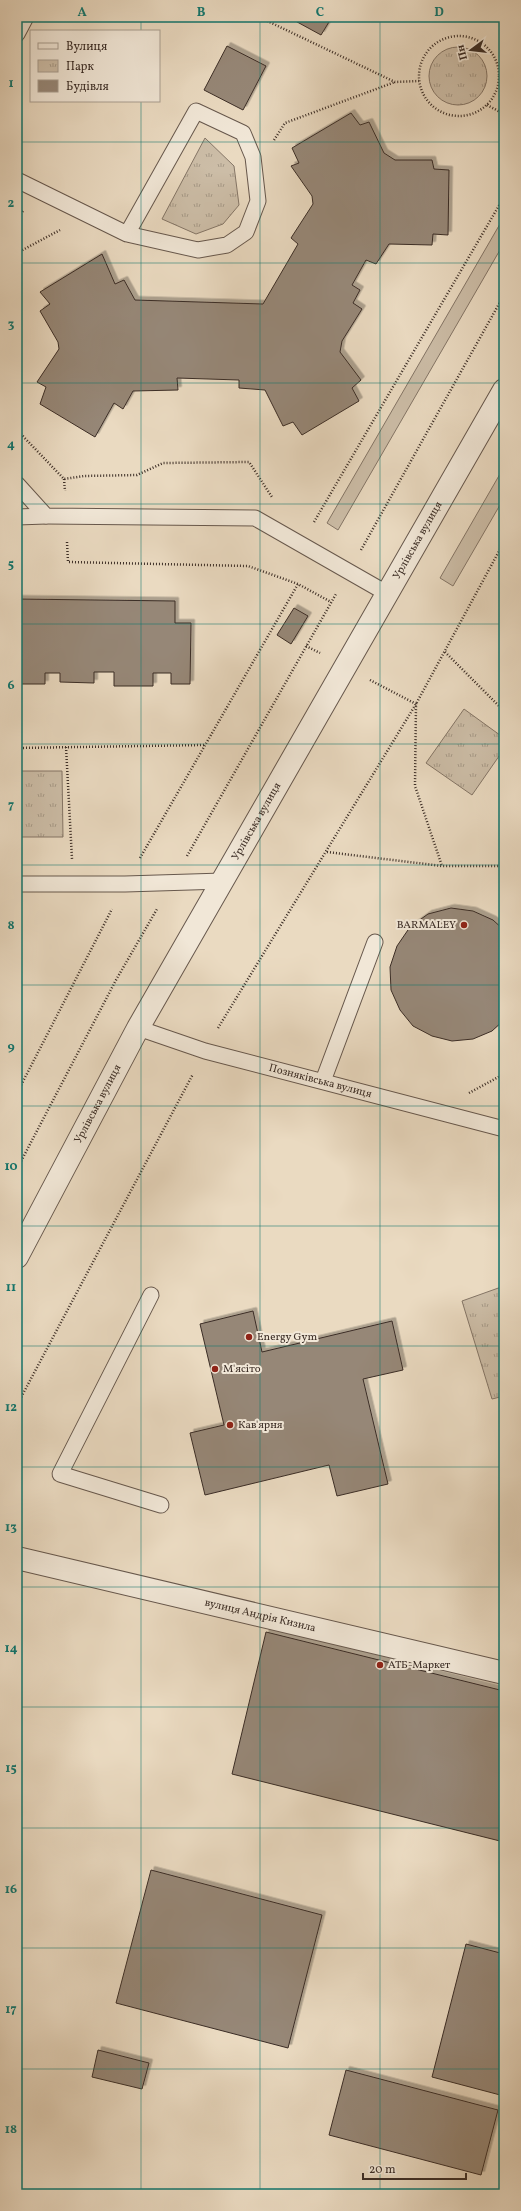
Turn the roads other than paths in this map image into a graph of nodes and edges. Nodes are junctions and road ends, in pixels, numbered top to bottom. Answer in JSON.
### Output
{"nodes":[{"id":1,"x":26,"y":17,"type":"edge"},
{"id":2,"x":17,"y":34,"type":"edge"},
{"id":3,"x":17,"y":180,"type":"edge"},
{"id":4,"x":127,"y":234,"type":"junction"},
{"id":5,"x":504,"y":390,"type":"edge"},
{"id":6,"x":17,"y":484,"type":"edge"},
{"id":7,"x":46,"y":516,"type":"junction"},
{"id":8,"x":17,"y":517,"type":"edge"},
{"id":9,"x":388,"y":594,"type":"junction"},
{"id":10,"x":223,"y":881,"type":"junction"},
{"id":11,"x":17,"y":884,"type":"edge"},
{"id":12,"x":375,"y":942,"type":"dead end"},
{"id":13,"x":138,"y":1028,"type":"junction"},
{"id":14,"x":323,"y":1081,"type":"junction"},
{"id":15,"x":504,"y":1129,"type":"edge"},
{"id":16,"x":17,"y":1257,"type":"edge"},
{"id":17,"x":151,"y":1295,"type":"dead end"},
{"id":18,"x":161,"y":1505,"type":"dead end"},
{"id":19,"x":17,"y":1558,"type":"edge"},
{"id":20,"x":504,"y":1673,"type":"edge"}],
"edges":[{"from":1,"to":2,"type":"lane"},
{"from":3,"to":4,"type":"lane"},
{"from":4,"to":4,"type":"lane"},
{"from":5,"to":9,"type":"street","name":"Урлівська вулиця"},
{"from":6,"to":7,"type":"lane"},
{"from":7,"to":8,"type":"lane"},
{"from":7,"to":9,"type":"lane"},
{"from":9,"to":10,"type":"street","name":"Урлівська вулиця"},
{"from":10,"to":11,"type":"lane"},
{"from":10,"to":13,"type":"street","name":"Урлівська вулиця"},
{"from":12,"to":14,"type":"lane"},
{"from":13,"to":14,"type":"lane","name":"Позняківська вулиця"},
{"from":13,"to":16,"type":"street","name":"Урлівська вулиця"},
{"from":14,"to":15,"type":"lane","name":"Позняківська вулиця"},
{"from":17,"to":18,"type":"lane"},
{"from":19,"to":20,"type":"street","name":"вулиця Андрія Кизила"}]}
